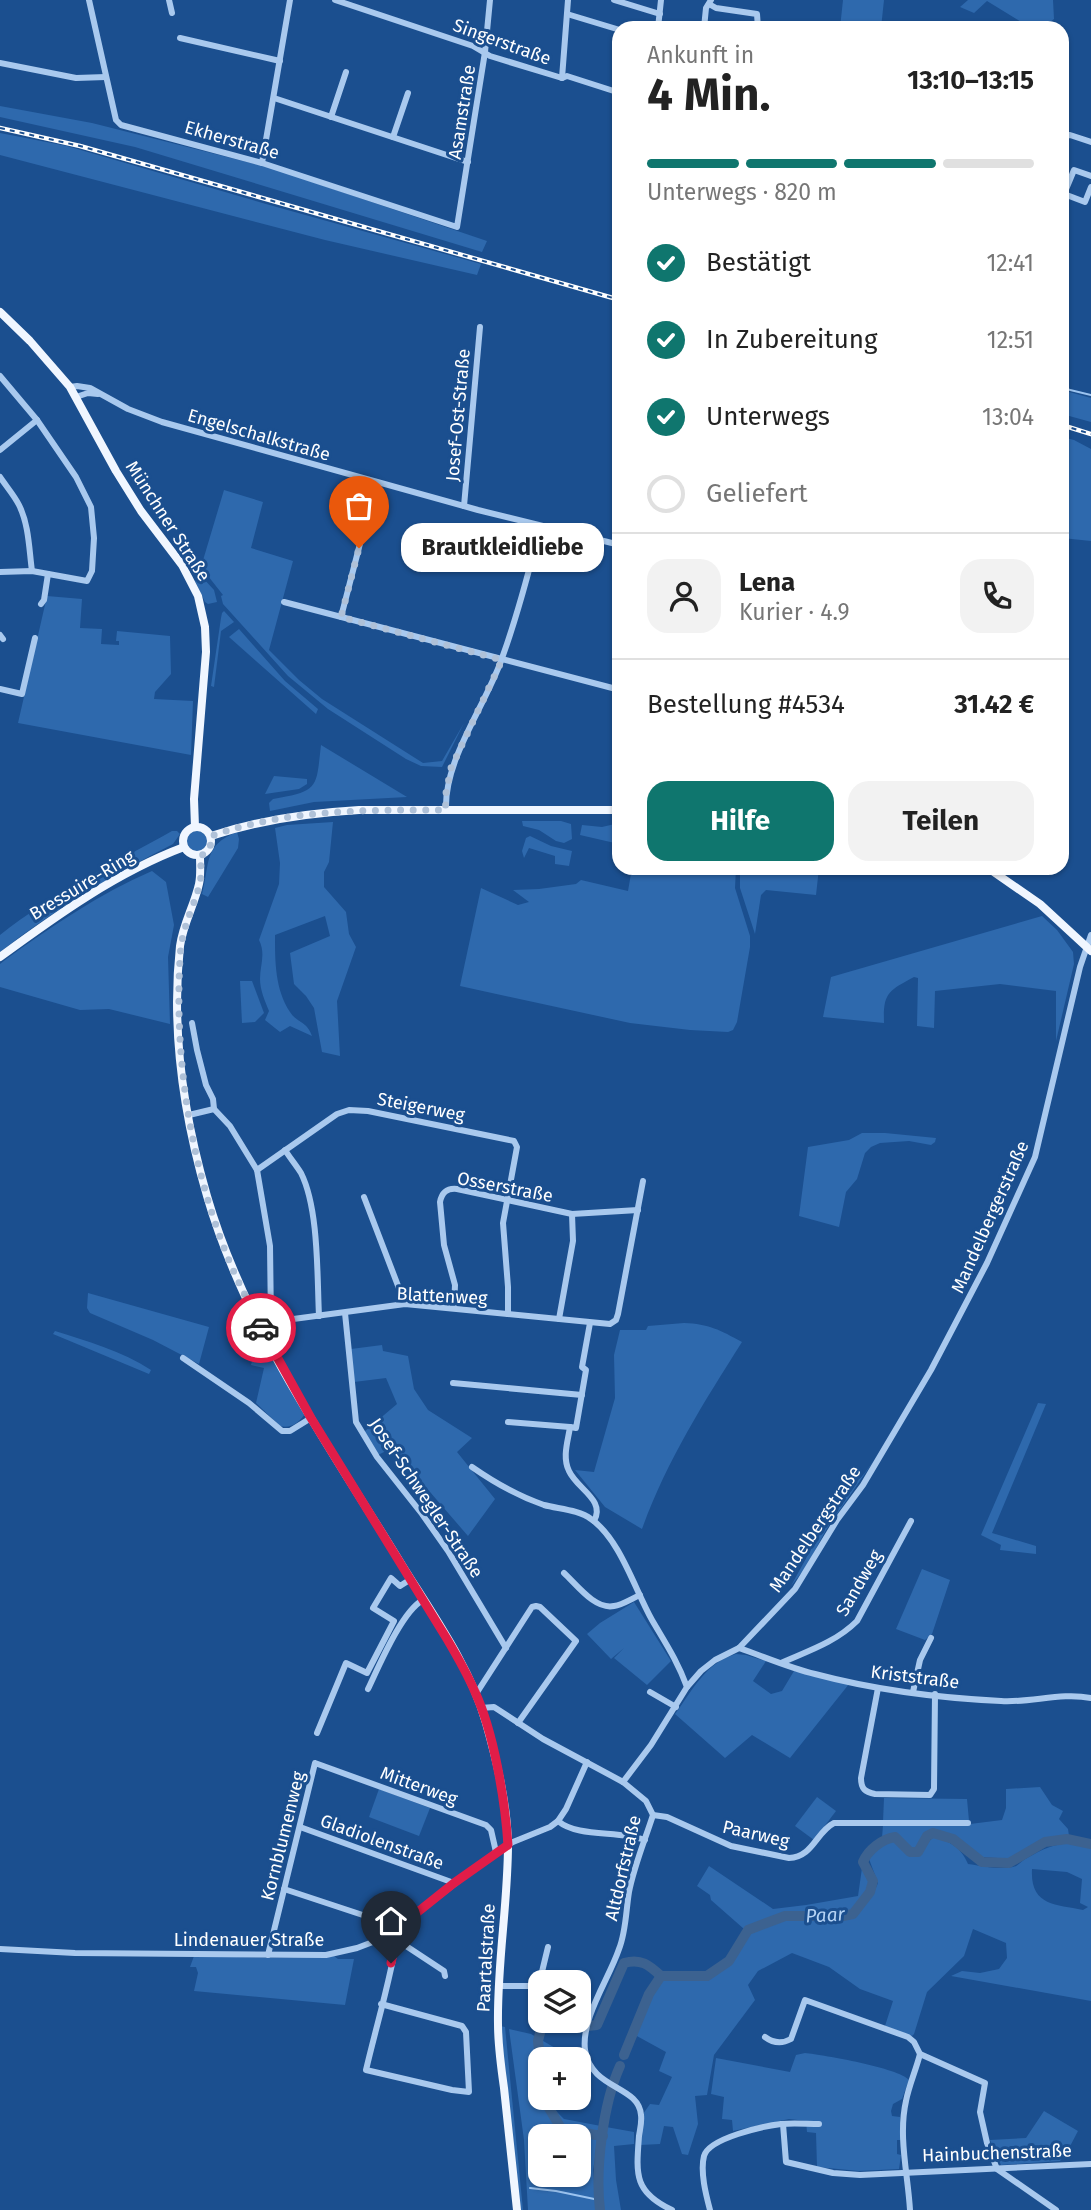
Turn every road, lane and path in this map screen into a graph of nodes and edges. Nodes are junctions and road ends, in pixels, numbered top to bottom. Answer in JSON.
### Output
{"nodes":[{"id":1,"x":89,"y":0,"type":"edge"},
{"id":2,"x":169,"y":0,"type":"edge"},
{"id":3,"x":290,"y":0,"type":"edge"},
{"id":4,"x":335,"y":0,"type":"edge"},
{"id":5,"x":491,"y":0,"type":"edge"},
{"id":6,"x":568,"y":0,"type":"edge"},
{"id":7,"x":614,"y":0,"type":"edge"},
{"id":8,"x":661,"y":0,"type":"edge"},
{"id":9,"x":710,"y":2,"type":"edge"},
{"id":10,"x":172,"y":13,"type":"dead end"},
{"id":11,"x":567,"y":14,"type":"junction"},
{"id":12,"x":660,"y":14,"type":"junction"},
{"id":13,"x":659,"y":21,"type":"edge"},
{"id":14,"x":705,"y":21,"type":"edge"},
{"id":15,"x":758,"y":21,"type":"edge"},
{"id":16,"x":612,"y":28,"type":"edge"},
{"id":17,"x":180,"y":38,"type":"dead end"},
{"id":18,"x":485,"y":52,"type":"junction"},
{"id":19,"x":280,"y":61,"type":"junction"},
{"id":20,"x":0,"y":63,"type":"edge"},
{"id":21,"x":346,"y":72,"type":"dead end"},
{"id":22,"x":106,"y":77,"type":"junction"},
{"id":23,"x":562,"y":78,"type":"junction"},
{"id":24,"x":612,"y":90,"type":"edge"},
{"id":25,"x":408,"y":93,"type":"dead end"},
{"id":26,"x":274,"y":98,"type":"junction"},
{"id":27,"x":331,"y":117,"type":"junction"},
{"id":28,"x":1069,"y":135,"type":"edge"},
{"id":29,"x":393,"y":137,"type":"junction"},
{"id":30,"x":1091,"y":142,"type":"edge"},
{"id":31,"x":468,"y":162,"type":"junction"},
{"id":32,"x":262,"y":163,"type":"junction"},
{"id":33,"x":1091,"y":176,"type":"edge"},
{"id":34,"x":1069,"y":182,"type":"edge"},
{"id":35,"x":1091,"y":187,"type":"edge"},
{"id":36,"x":1069,"y":196,"type":"edge"},
{"id":37,"x":457,"y":228,"type":"joint"},
{"id":38,"x":0,"y":312,"type":"edge"},
{"id":39,"x":480,"y":327,"type":"dead end"},
{"id":40,"x":0,"y":376,"type":"edge"},
{"id":41,"x":70,"y":387,"type":"junction"},
{"id":42,"x":99,"y":394,"type":"junction"},
{"id":43,"x":76,"y":397,"type":"junction"},
{"id":44,"x":37,"y":420,"type":"junction"},
{"id":45,"x":0,"y":450,"type":"edge"},
{"id":46,"x":0,"y":477,"type":"edge"},
{"id":47,"x":376,"y":482,"type":"junction"},
{"id":48,"x":464,"y":506,"type":"junction"},
{"id":49,"x":540,"y":527,"type":"junction"},
{"id":50,"x":612,"y":543,"type":"edge"},
{"id":51,"x":32,"y":571,"type":"junction"},
{"id":52,"x":0,"y":572,"type":"edge"},
{"id":53,"x":48,"y":574,"type":"junction"},
{"id":54,"x":284,"y":602,"type":"dead end"},
{"id":55,"x":41,"y":604,"type":"dead end"},
{"id":56,"x":341,"y":617,"type":"junction"},
{"id":57,"x":35,"y":638,"type":"dead end"},
{"id":58,"x":502,"y":660,"type":"junction"},
{"id":59,"x":612,"y":688,"type":"edge"},
{"id":60,"x":0,"y":689,"type":"edge"},
{"id":61,"x":446,"y":810,"type":"junction"},
{"id":62,"x":612,"y":810,"type":"edge"},
{"id":63,"x":195,"y":827,"type":"junction"},
{"id":64,"x":211,"y":836,"type":"junction"},
{"id":65,"x":184,"y":847,"type":"junction"},
{"id":66,"x":200,"y":856,"type":"junction"},
{"id":67,"x":998,"y":875,"type":"edge"},
{"id":68,"x":1091,"y":936,"type":"edge"},
{"id":69,"x":1089,"y":948,"type":"edge"},
{"id":70,"x":0,"y":957,"type":"edge"},
{"id":71,"x":192,"y":1023,"type":"dead end"},
{"id":72,"x":214,"y":1109,"type":"junction"},
{"id":73,"x":188,"y":1115,"type":"junction"},
{"id":74,"x":285,"y":1150,"type":"junction"},
{"id":75,"x":257,"y":1170,"type":"junction"},
{"id":76,"x":643,"y":1181,"type":"dead end"},
{"id":77,"x":364,"y":1197,"type":"dead end"},
{"id":78,"x":506,"y":1201,"type":"junction"},
{"id":79,"x":638,"y":1210,"type":"junction"},
{"id":80,"x":572,"y":1214,"type":"junction"},
{"id":81,"x":405,"y":1304,"type":"junction"},
{"id":82,"x":454,"y":1308,"type":"junction"},
{"id":83,"x":345,"y":1313,"type":"junction"},
{"id":84,"x":508,"y":1314,"type":"junction"},
{"id":85,"x":319,"y":1317,"type":"junction"},
{"id":86,"x":559,"y":1319,"type":"junction"},
{"id":87,"x":271,"y":1322,"type":"junction"},
{"id":88,"x":590,"y":1322,"type":"junction"},
{"id":89,"x":261,"y":1328,"type":"junction"},
{"id":90,"x":183,"y":1358,"type":"dead end"},
{"id":91,"x":931,"y":1370,"type":"joint"},
{"id":92,"x":453,"y":1383,"type":"dead end"},
{"id":93,"x":582,"y":1395,"type":"junction"},
{"id":94,"x":311,"y":1418,"type":"junction"},
{"id":95,"x":508,"y":1422,"type":"dead end"},
{"id":96,"x":570,"y":1427,"type":"junction"},
{"id":97,"x":472,"y":1467,"type":"dead end"},
{"id":98,"x":592,"y":1500,"type":"junction"},
{"id":99,"x":586,"y":1516,"type":"junction"},
{"id":100,"x":593,"y":1521,"type":"junction"},
{"id":101,"x":911,"y":1521,"type":"dead end"},
{"id":102,"x":564,"y":1573,"type":"dead end"},
{"id":103,"x":411,"y":1579,"type":"junction"},
{"id":104,"x":639,"y":1595,"type":"junction"},
{"id":105,"x":423,"y":1600,"type":"junction"},
{"id":106,"x":931,"y":1638,"type":"dead end"},
{"id":107,"x":506,"y":1648,"type":"junction"},
{"id":108,"x":740,"y":1648,"type":"junction"},
{"id":109,"x":781,"y":1663,"type":"junction"},
{"id":110,"x":687,"y":1687,"type":"junction"},
{"id":111,"x":878,"y":1688,"type":"junction"},
{"id":112,"x":368,"y":1689,"type":"dead end"},
{"id":113,"x":650,"y":1692,"type":"dead end"},
{"id":114,"x":914,"y":1692,"type":"junction"},
{"id":115,"x":476,"y":1693,"type":"junction"},
{"id":116,"x":934,"y":1695,"type":"junction"},
{"id":117,"x":1091,"y":1698,"type":"edge"},
{"id":118,"x":676,"y":1707,"type":"junction"},
{"id":119,"x":481,"y":1708,"type":"junction"},
{"id":120,"x":518,"y":1723,"type":"junction"},
{"id":121,"x":317,"y":1733,"type":"dead end"},
{"id":122,"x":587,"y":1762,"type":"junction"},
{"id":123,"x":315,"y":1763,"type":"joint"},
{"id":124,"x":623,"y":1782,"type":"junction"},
{"id":125,"x":653,"y":1815,"type":"junction"},
{"id":126,"x":558,"y":1821,"type":"junction"},
{"id":127,"x":968,"y":1823,"type":"dead end"},
{"id":128,"x":300,"y":1827,"type":"junction"},
{"id":129,"x":645,"y":1840,"type":"junction"},
{"id":130,"x":508,"y":1845,"type":"junction"},
{"id":131,"x":496,"y":1852,"type":"junction"},
{"id":132,"x":454,"y":1883,"type":"junction"},
{"id":133,"x":285,"y":1889,"type":"junction"},
{"id":134,"x":399,"y":1927,"type":"junction"},
{"id":135,"x":397,"y":1940,"type":"junction"},
{"id":136,"x":548,"y":1947,"type":"dead end"},
{"id":137,"x":0,"y":1949,"type":"edge"},
{"id":138,"x":268,"y":1955,"type":"junction"},
{"id":139,"x":445,"y":1976,"type":"dead end"},
{"id":140,"x":499,"y":1986,"type":"junction"},
{"id":141,"x":381,"y":2004,"type":"junction"},
{"id":142,"x":765,"y":2037,"type":"dead end"},
{"id":143,"x":920,"y":2054,"type":"junction"},
{"id":144,"x":783,"y":2124,"type":"junction"},
{"id":145,"x":819,"y":2124,"type":"dead end"},
{"id":146,"x":1091,"y":2164,"type":"edge"},
{"id":147,"x":997,"y":2169,"type":"junction"},
{"id":148,"x":905,"y":2171,"type":"junction"},
{"id":149,"x":517,"y":2210,"type":"edge"},
{"id":150,"x":673,"y":2210,"type":"edge"},
{"id":151,"x":710,"y":2210,"type":"edge"},
{"id":152,"x":910,"y":2210,"type":"edge"},
{"id":153,"x":1056,"y":2210,"type":"edge"}],
"edges":[{"from":1,"to":22,"type":"street","name":"Ekherstraße"},
{"from":2,"to":10,"type":"street"},
{"from":3,"to":19,"type":"street"},
{"from":4,"to":18,"type":"street","name":"Singerstraße"},
{"from":5,"to":18,"type":"street","name":"Asamstraße"},
{"from":6,"to":11,"type":"street"},
{"from":7,"to":12,"type":"street"},
{"from":8,"to":12,"type":"street"},
{"from":9,"to":14,"type":"street"},
{"from":9,"to":15,"type":"street"},
{"from":11,"to":16,"type":"street"},
{"from":11,"to":23,"type":"street"},
{"from":12,"to":13,"type":"street"},
{"from":17,"to":19,"type":"street"},
{"from":18,"to":23,"type":"street","name":"Singerstraße"},
{"from":18,"to":31,"type":"street","name":"Asamstraße"},
{"from":19,"to":26,"type":"street"},
{"from":20,"to":22,"type":"street"},
{"from":21,"to":27,"type":"street"},
{"from":22,"to":32,"type":"street","name":"Ekherstraße"},
{"from":23,"to":24,"type":"street","name":"Singerstraße"},
{"from":25,"to":29,"type":"street"},
{"from":26,"to":27,"type":"street"},
{"from":26,"to":32,"type":"street"},
{"from":27,"to":29,"type":"street"},
{"from":28,"to":30,"type":"street"},
{"from":29,"to":31,"type":"street"},
{"from":31,"to":37,"type":"street","name":"Asamstraße"},
{"from":32,"to":37,"type":"street","name":"Ekherstraße"},
{"from":33,"to":34,"type":"street"},
{"from":35,"to":36,"type":"street"},
{"from":38,"to":41,"type":"main road","name":"Münchner Straße"},
{"from":39,"to":48,"type":"street","name":"Josef-Ost-Straße"},
{"from":40,"to":44,"type":"street"},
{"from":41,"to":42,"type":"street","name":"Engelschalkstraße"},
{"from":41,"to":43,"type":"main road","name":"Münchner Straße"},
{"from":42,"to":43,"type":"street"},
{"from":42,"to":47,"type":"street","name":"Engelschalkstraße"},
{"from":43,"to":63,"type":"main road","name":"Münchner Straße"},
{"from":44,"to":45,"type":"street"},
{"from":44,"to":53,"type":"street"},
{"from":46,"to":51,"type":"street"},
{"from":47,"to":48,"type":"street","name":"Engelschalkstraße"},
{"from":47,"to":56,"type":"street"},
{"from":48,"to":49,"type":"street","name":"Engelschalkstraße"},
{"from":49,"to":50,"type":"street","name":"Engelschalkstraße"},
{"from":49,"to":58,"type":"street"},
{"from":51,"to":52,"type":"street"},
{"from":51,"to":53,"type":"street"},
{"from":53,"to":55,"type":"street"},
{"from":54,"to":56,"type":"street"},
{"from":56,"to":58,"type":"street"},
{"from":57,"to":60,"type":"street"},
{"from":58,"to":59,"type":"street"},
{"from":58,"to":61,"type":"street"},
{"from":61,"to":62,"type":"main road"},
{"from":61,"to":64,"type":"main road"},
{"from":63,"to":64,"type":"main road"},
{"from":63,"to":65,"type":"main road"},
{"from":64,"to":66,"type":"main road"},
{"from":65,"to":66,"type":"main road"},
{"from":65,"to":70,"type":"main road","name":"Bressuire-Ring"},
{"from":66,"to":73,"type":"main road","name":"Paartalstraße"},
{"from":67,"to":69,"type":"main road"},
{"from":68,"to":69,"type":"street","name":"Mandelbergerstraße"},
{"from":69,"to":91,"type":"street","name":"Mandelbergerstraße"},
{"from":71,"to":72,"type":"street"},
{"from":72,"to":73,"type":"street"},
{"from":72,"to":75,"type":"street"},
{"from":73,"to":89,"type":"main road","name":"Paartalstraße"},
{"from":74,"to":75,"type":"street","name":"Steigerweg"},
{"from":74,"to":78,"type":"street","name":"Steigerweg"},
{"from":74,"to":85,"type":"street"},
{"from":75,"to":87,"type":"street"},
{"from":76,"to":79,"type":"street"},
{"from":77,"to":81,"type":"street"},
{"from":78,"to":80,"type":"street","name":"Osserstraße"},
{"from":78,"to":82,"type":"street","name":"Osserstraße"},
{"from":78,"to":84,"type":"street"},
{"from":79,"to":80,"type":"street","name":"Osserstraße"},
{"from":79,"to":88,"type":"street","name":"Blattenweg"},
{"from":80,"to":86,"type":"street"},
{"from":81,"to":82,"type":"street","name":"Blattenweg"},
{"from":81,"to":83,"type":"street","name":"Blattenweg"},
{"from":82,"to":84,"type":"street","name":"Blattenweg"},
{"from":83,"to":85,"type":"street","name":"Blattenweg"},
{"from":83,"to":107,"type":"street","name":"Josef-Schwegler-Straße"},
{"from":84,"to":86,"type":"street","name":"Blattenweg"},
{"from":85,"to":87,"type":"street","name":"Blattenweg"},
{"from":86,"to":88,"type":"street","name":"Blattenweg"},
{"from":87,"to":89,"type":"street","name":"Blattenweg"},
{"from":88,"to":93,"type":"street"},
{"from":89,"to":94,"type":"main road","name":"Paartalstraße"},
{"from":90,"to":94,"type":"street"},
{"from":91,"to":108,"type":"street","name":"Mandelbergstraße"},
{"from":92,"to":93,"type":"street"},
{"from":93,"to":96,"type":"street"},
{"from":94,"to":103,"type":"main road","name":"Paartalstraße"},
{"from":95,"to":96,"type":"street"},
{"from":96,"to":98,"type":"street"},
{"from":97,"to":99,"type":"street"},
{"from":98,"to":99,"type":"street"},
{"from":98,"to":100,"type":"street"},
{"from":99,"to":100,"type":"street"},
{"from":100,"to":104,"type":"street"},
{"from":101,"to":109,"type":"street","name":"Sandweg"},
{"from":102,"to":104,"type":"street"},
{"from":103,"to":105,"type":"main road","name":"Paartalstraße"},
{"from":103,"to":121,"type":"street"},
{"from":104,"to":110,"type":"street"},
{"from":105,"to":112,"type":"street"},
{"from":105,"to":115,"type":"main road","name":"Paartalstraße"},
{"from":106,"to":114,"type":"street"},
{"from":107,"to":115,"type":"street"},
{"from":107,"to":120,"type":"street"},
{"from":108,"to":109,"type":"street","name":"Kriststraße"},
{"from":108,"to":110,"type":"street","name":"Mandelbergstraße"},
{"from":109,"to":111,"type":"street","name":"Kriststraße"},
{"from":110,"to":118,"type":"street","name":"Mandelbergstraße"},
{"from":111,"to":114,"type":"street","name":"Kriststraße"},
{"from":111,"to":116,"type":"street"},
{"from":113,"to":118,"type":"street"},
{"from":114,"to":116,"type":"street","name":"Kriststraße"},
{"from":115,"to":119,"type":"main road","name":"Paartalstraße"},
{"from":116,"to":117,"type":"street","name":"Kriststraße"},
{"from":118,"to":124,"type":"street","name":"Mandelbergstraße"},
{"from":119,"to":120,"type":"street","name":"Altdorfstraße"},
{"from":119,"to":130,"type":"main road","name":"Paartalstraße"},
{"from":120,"to":122,"type":"street","name":"Altdorfstraße"},
{"from":122,"to":124,"type":"street","name":"Altdorfstraße"},
{"from":122,"to":126,"type":"street"},
{"from":123,"to":128,"type":"street","name":"Kornblumenweg"},
{"from":123,"to":131,"type":"street","name":"Mitterweg"},
{"from":124,"to":125,"type":"street","name":"Altdorfstraße"},
{"from":125,"to":127,"type":"street","name":"Paarweg"},
{"from":125,"to":129,"type":"street","name":"Altdorfstraße"},
{"from":126,"to":129,"type":"street"},
{"from":126,"to":130,"type":"street","name":"Lindenauer Straße"},
{"from":128,"to":132,"type":"street","name":"Gladiolenstraße"},
{"from":128,"to":133,"type":"street","name":"Kornblumenweg"},
{"from":129,"to":150,"type":"street","name":"Altdorfstraße"},
{"from":130,"to":131,"type":"street","name":"Lindenauer Straße"},
{"from":130,"to":140,"type":"main road","name":"Paartalstraße"},
{"from":131,"to":132,"type":"street","name":"Lindenauer Straße"},
{"from":132,"to":134,"type":"street","name":"Lindenauer Straße"},
{"from":133,"to":134,"type":"street"},
{"from":133,"to":138,"type":"street","name":"Kornblumenweg"},
{"from":134,"to":135,"type":"street"},
{"from":134,"to":138,"type":"street","name":"Lindenauer Straße"},
{"from":135,"to":139,"type":"street"},
{"from":135,"to":141,"type":"street"},
{"from":136,"to":140,"type":"street"},
{"from":137,"to":138,"type":"street","name":"Lindenauer Straße"},
{"from":140,"to":149,"type":"main road","name":"Paartalstraße"},
{"from":141,"to":141,"type":"street"},
{"from":142,"to":143,"type":"street"},
{"from":143,"to":147,"type":"street"},
{"from":143,"to":148,"type":"street"},
{"from":144,"to":145,"type":"street"},
{"from":144,"to":148,"type":"street","name":"Hainbuchenstraße"},
{"from":144,"to":151,"type":"street"},
{"from":146,"to":147,"type":"street","name":"Hainbuchenstraße"},
{"from":147,"to":148,"type":"street","name":"Hainbuchenstraße"},
{"from":147,"to":153,"type":"street"},
{"from":148,"to":152,"type":"street"}]}
